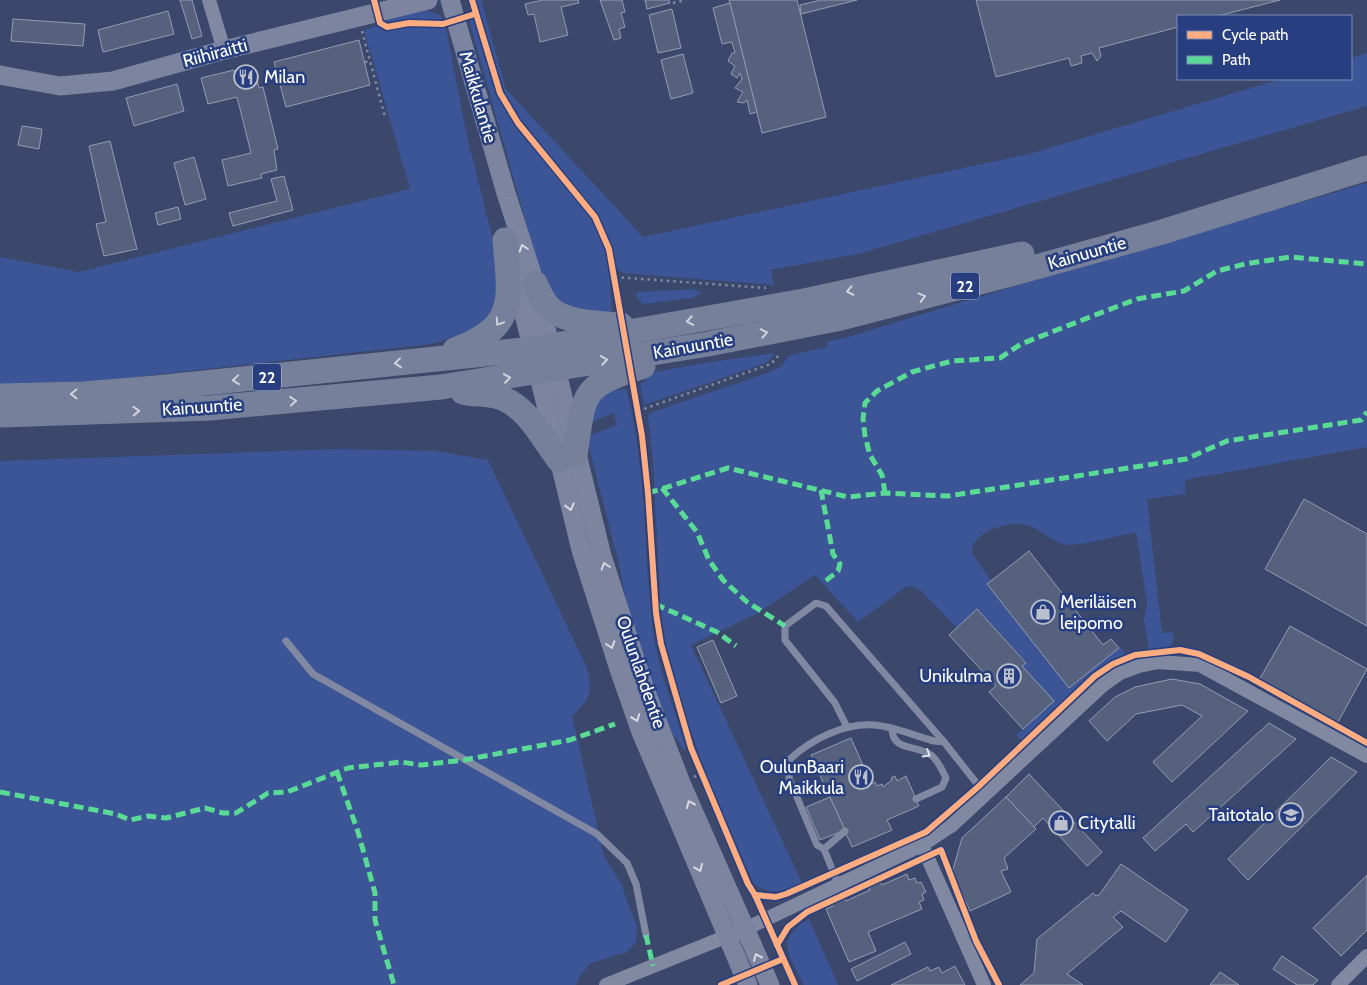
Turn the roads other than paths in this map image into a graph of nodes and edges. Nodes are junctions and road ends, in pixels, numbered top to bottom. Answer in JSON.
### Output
{"nodes":[{"id":1,"x":210,"y":0,"type":"edge"},
{"id":2,"x":428,"y":0,"type":"edge"},
{"id":3,"x":450,"y":0,"type":"edge"},
{"id":4,"x":224,"y":50,"type":"junction"},
{"id":5,"x":0,"y":75,"type":"edge"},
{"id":6,"x":1367,"y":152,"type":"edge"},
{"id":7,"x":1367,"y":168,"type":"edge"},
{"id":8,"x":506,"y":193,"type":"junction"},
{"id":9,"x":506,"y":240,"type":"junction"},
{"id":10,"x":534,"y":283,"type":"junction"},
{"id":11,"x":658,"y":327,"type":"junction"},
{"id":12,"x":708,"y":344,"type":"junction"},
{"id":13,"x":544,"y":358,"type":"junction"},
{"id":14,"x":431,"y":360,"type":"junction"},
{"id":15,"x":442,"y":387,"type":"junction"},
{"id":16,"x":0,"y":396,"type":"edge"},
{"id":17,"x":0,"y":415,"type":"edge"},
{"id":18,"x":567,"y":457,"type":"junction"},
{"id":19,"x":286,"y":641,"type":"dead end"},
{"id":20,"x":847,"y":727,"type":"junction"},
{"id":21,"x":892,"y":729,"type":"junction"},
{"id":22,"x":944,"y":742,"type":"junction"},
{"id":23,"x":1367,"y":756,"type":"edge"},
{"id":24,"x":986,"y":796,"type":"junction"},
{"id":25,"x":916,"y":799,"type":"dead end"},
{"id":26,"x":845,"y":831,"type":"dead end"},
{"id":27,"x":922,"y":845,"type":"junction"},
{"id":28,"x":824,"y":849,"type":"junction"},
{"id":29,"x":838,"y":884,"type":"junction"},
{"id":30,"x":736,"y":932,"type":"junction"},
{"id":31,"x":646,"y":936,"type":"dead end"},
{"id":32,"x":1367,"y":956,"type":"edge"},
{"id":33,"x":746,"y":980,"type":"edge"},
{"id":34,"x":606,"y":985,"type":"edge"},
{"id":35,"x":770,"y":985,"type":"edge"},
{"id":36,"x":984,"y":985,"type":"edge"},
{"id":37,"x":1338,"y":985,"type":"edge"}],
"edges":[{"from":1,"to":4,"type":"street"},
{"from":2,"to":4,"type":"main road","name":"Riihiraitti"},
{"from":3,"to":8,"type":"main road","name":"Maikkulantie"},
{"from":4,"to":5,"type":"main road","name":"Riihiraitti"},
{"from":6,"to":11,"type":"highway","name":"Kainuuntie","number":"22","one_way":true},
{"from":12,"to":7,"type":"highway","name":"Kainuuntie","number":"22","one_way":true},
{"from":8,"to":9,"type":"main road","name":"Maikkulantie"},
{"from":10,"to":8,"type":"main road","name":"Maikkulantie","one_way":true},
{"from":9,"to":13,"type":"main road","name":"Maikkulantie"},
{"from":9,"to":14,"type":"highway","one_way":true},
{"from":10,"to":11,"type":"highway"},
{"from":10,"to":13,"type":"main road","name":"Maikkulantie"},
{"from":11,"to":13,"type":"highway","name":"Kainuuntie","number":"22"},
{"from":13,"to":12,"type":"highway","name":"Kainuuntie","number":"22","one_way":true},
{"from":12,"to":18,"type":"highway"},
{"from":13,"to":14,"type":"highway","name":"Kainuuntie","number":"22"},
{"from":15,"to":13,"type":"highway","name":"Kainuuntie","number":"22","one_way":true},
{"from":13,"to":18,"type":"main road","name":"Oulunlahdentie"},
{"from":14,"to":16,"type":"highway","name":"Kainuuntie","number":"22","one_way":true},
{"from":17,"to":15,"type":"highway","name":"Kainuuntie","number":"22","one_way":true},
{"from":15,"to":18,"type":"highway"},
{"from":18,"to":30,"type":"main road","name":"Oulunlahdentie"},
{"from":19,"to":31,"type":"lane"},
{"from":20,"to":21,"type":"lane"},
{"from":20,"to":22,"type":"lane"},
{"from":20,"to":28,"type":"lane"},
{"from":21,"to":22,"type":"lane"},
{"from":21,"to":25,"type":"lane","one_way":true},
{"from":22,"to":24,"type":"lane"},
{"from":23,"to":24,"type":"street"},
{"from":24,"to":27,"type":"street"},
{"from":26,"to":28,"type":"lane"},
{"from":27,"to":29,"type":"street"},
{"from":27,"to":36,"type":"street"},
{"from":28,"to":29,"type":"lane"},
{"from":29,"to":30,"type":"street"},
{"from":30,"to":33,"type":"main road","name":"Oulunlahdentie"},
{"from":30,"to":34,"type":"street"},
{"from":35,"to":30,"type":"main road","name":"Oulunlahdentie","one_way":true},
{"from":32,"to":37,"type":"street"}]}
